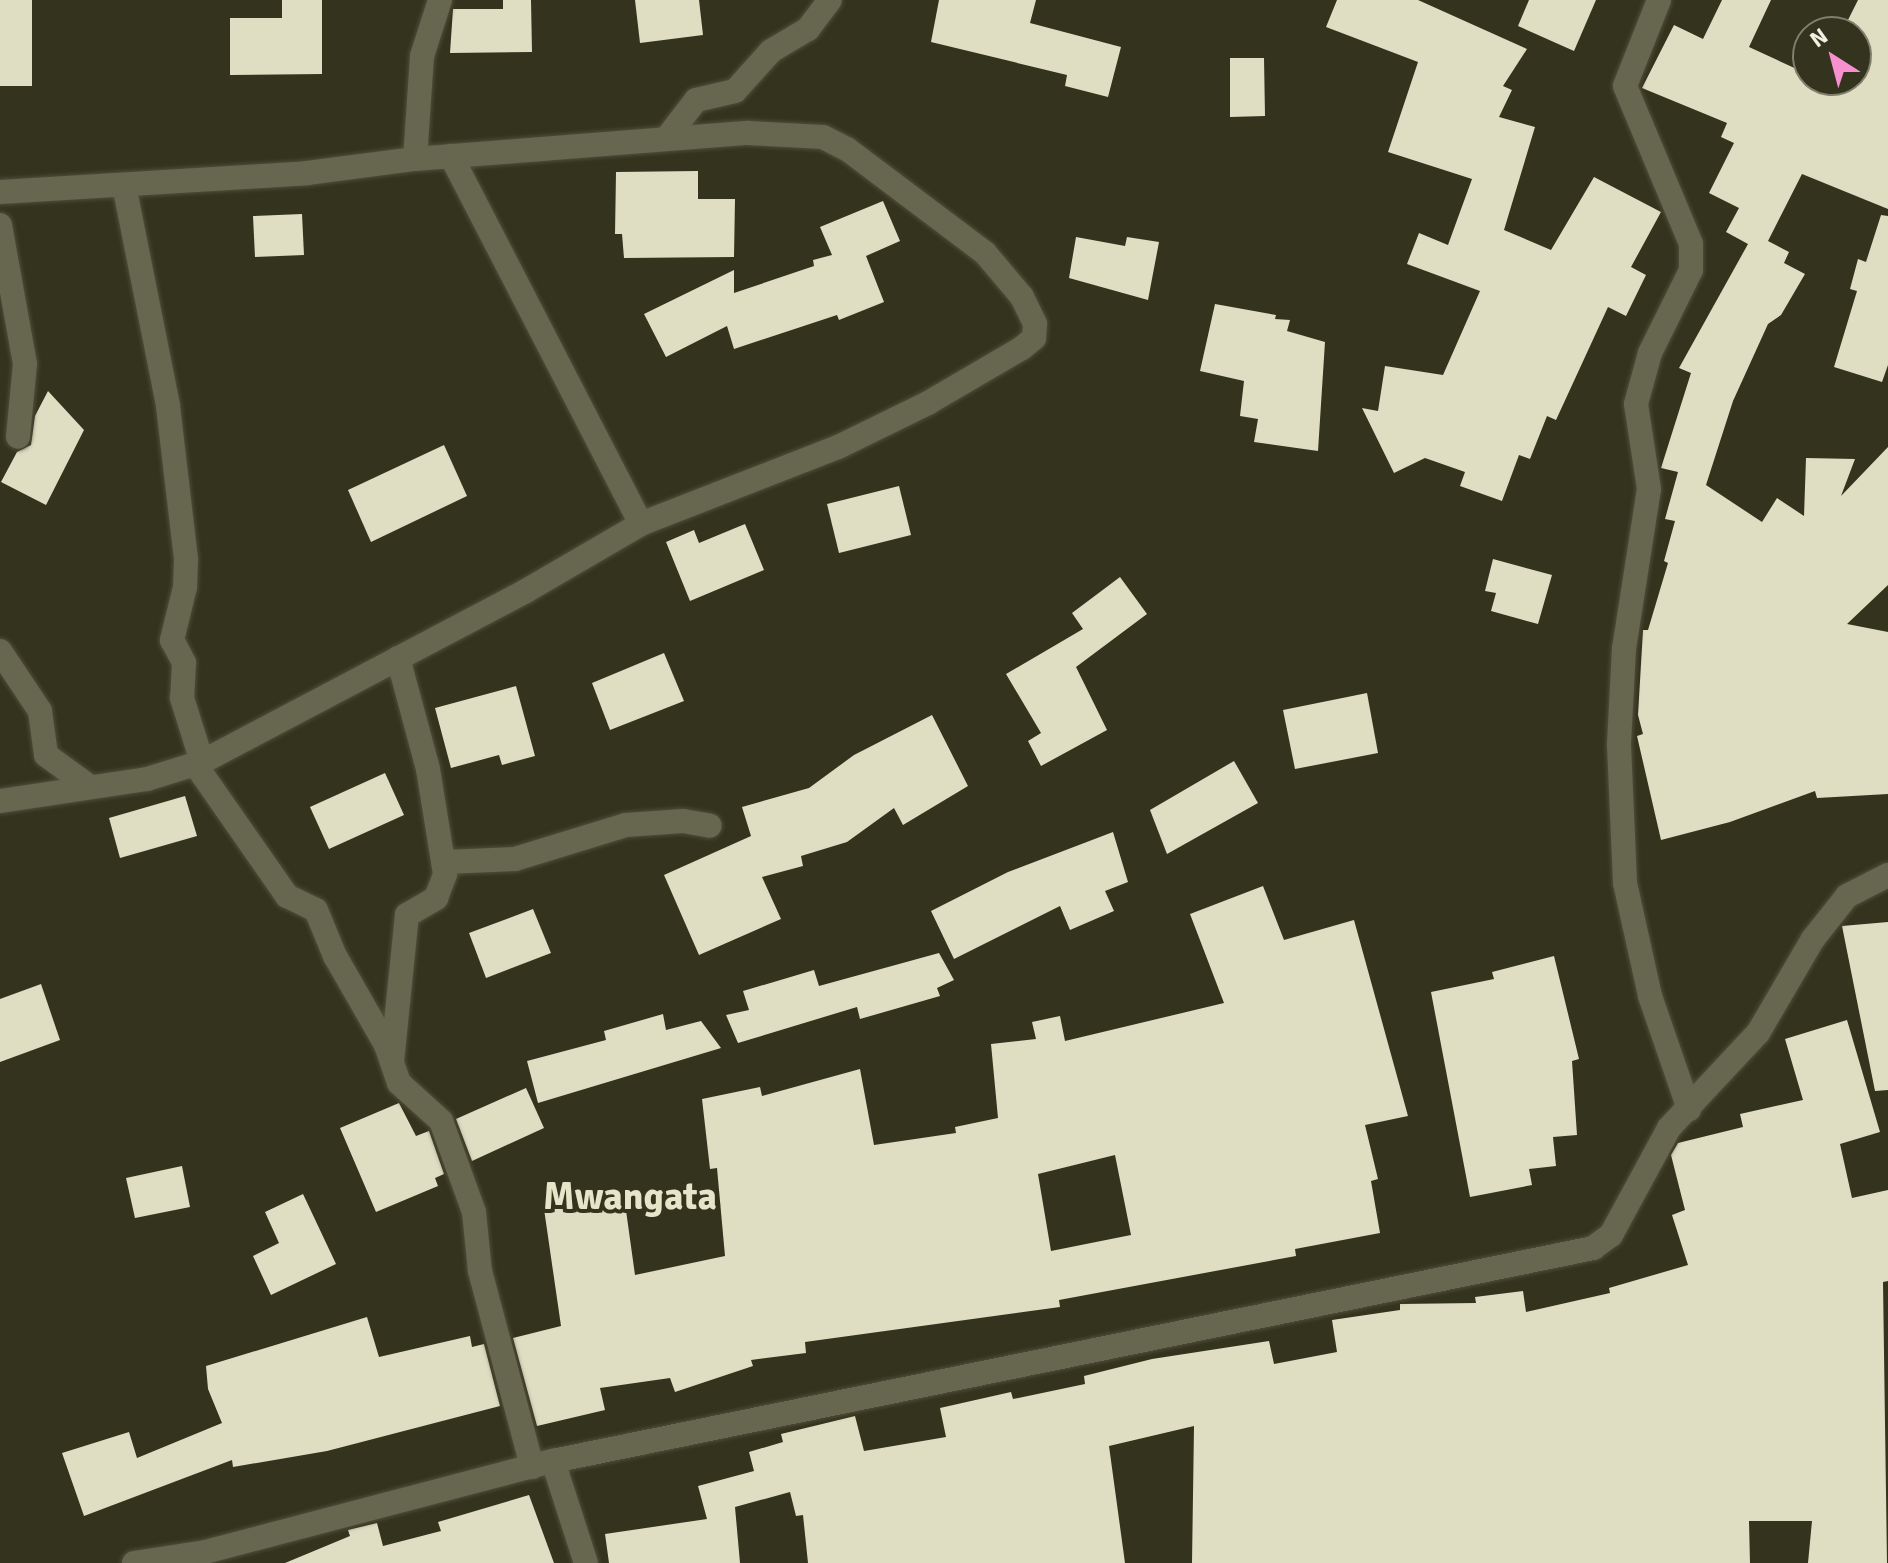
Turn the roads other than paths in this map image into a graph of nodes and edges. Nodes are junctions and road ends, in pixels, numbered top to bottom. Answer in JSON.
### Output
{"nodes":[{"id":1,"x":440,"y":0,"type":"edge"},
{"id":2,"x":830,"y":0,"type":"edge"},
{"id":3,"x":1659,"y":0,"type":"edge"},
{"id":4,"x":666,"y":139,"type":"junction"},
{"id":5,"x":451,"y":156,"type":"junction"},
{"id":6,"x":415,"y":159,"type":"junction"},
{"id":7,"x":124,"y":185,"type":"junction"},
{"id":8,"x":0,"y":192,"type":"edge"},
{"id":9,"x":0,"y":225,"type":"edge"},
{"id":10,"x":18,"y":437,"type":"dead end"},
{"id":11,"x":641,"y":524,"type":"junction"},
{"id":12,"x":0,"y":651,"type":"edge"},
{"id":13,"x":398,"y":658,"type":"junction"},
{"id":14,"x":198,"y":763,"type":"junction"},
{"id":15,"x":90,"y":787,"type":"junction"},
{"id":16,"x":0,"y":801,"type":"edge"},
{"id":17,"x":710,"y":826,"type":"dead end"},
{"id":18,"x":446,"y":862,"type":"junction"},
{"id":19,"x":1888,"y":875,"type":"edge"},
{"id":20,"x":391,"y":1064,"type":"junction"},
{"id":21,"x":1689,"y":1109,"type":"junction"},
{"id":22,"x":542,"y":1464,"type":"junction"},
{"id":23,"x":134,"y":1563,"type":"edge"},
{"id":24,"x":586,"y":1563,"type":"edge"}],
"edges":[{"from":1,"to":6,"type":"street"},
{"from":2,"to":4,"type":"street"},
{"from":3,"to":21,"type":"street"},
{"from":4,"to":5,"type":"street"},
{"from":4,"to":11,"type":"street"},
{"from":5,"to":6,"type":"street"},
{"from":5,"to":11,"type":"street"},
{"from":6,"to":7,"type":"street"},
{"from":7,"to":8,"type":"street"},
{"from":7,"to":14,"type":"street"},
{"from":9,"to":10,"type":"street"},
{"from":11,"to":13,"type":"street"},
{"from":12,"to":15,"type":"street"},
{"from":13,"to":14,"type":"street"},
{"from":13,"to":18,"type":"street"},
{"from":14,"to":15,"type":"street"},
{"from":14,"to":20,"type":"street"},
{"from":15,"to":16,"type":"street"},
{"from":17,"to":18,"type":"street"},
{"from":18,"to":20,"type":"street"},
{"from":19,"to":21,"type":"street"},
{"from":20,"to":22,"type":"street"},
{"from":21,"to":22,"type":"street"},
{"from":22,"to":23,"type":"street"},
{"from":22,"to":24,"type":"street"}]}
